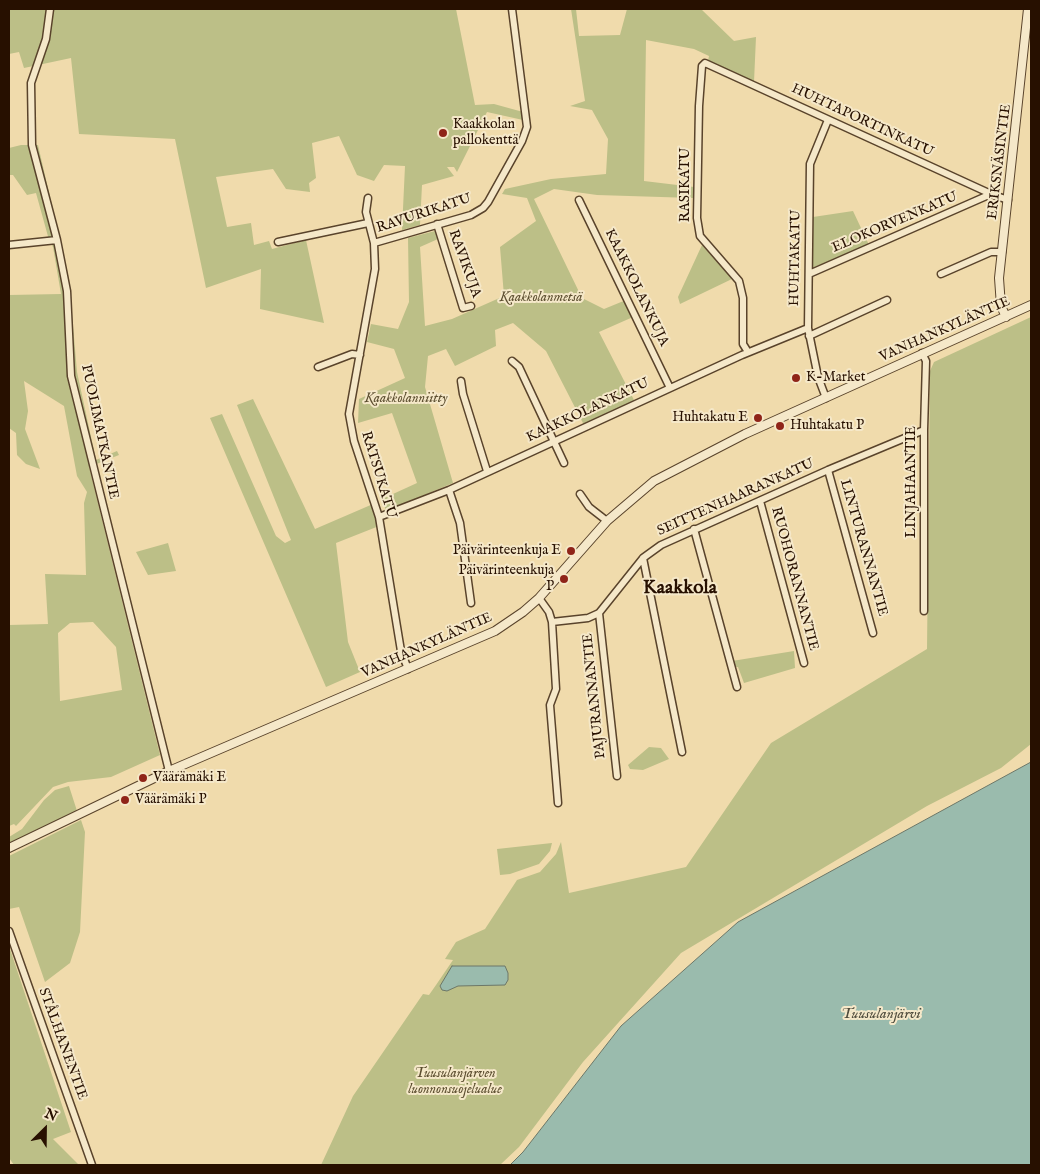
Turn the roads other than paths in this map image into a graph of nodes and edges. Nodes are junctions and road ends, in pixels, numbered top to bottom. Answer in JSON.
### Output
{"nodes":[{"id":1,"x":50,"y":9,"type":"edge"},
{"id":2,"x":1028,"y":9,"type":"edge"},
{"id":3,"x":511,"y":10,"type":"edge"},
{"id":4,"x":705,"y":63,"type":"joint"},
{"id":5,"x":828,"y":120,"type":"junction"},
{"id":6,"x":991,"y":194,"type":"junction"},
{"id":7,"x":368,"y":198,"type":"dead end"},
{"id":8,"x":580,"y":200,"type":"dead end"},
{"id":9,"x":1008,"y":200,"type":"junction"},
{"id":10,"x":368,"y":224,"type":"junction"},
{"id":11,"x":437,"y":224,"type":"junction"},
{"id":12,"x":57,"y":240,"type":"junction"},
{"id":13,"x":278,"y":242,"type":"dead end"},
{"id":14,"x":374,"y":243,"type":"junction"},
{"id":15,"x":9,"y":245,"type":"edge"},
{"id":16,"x":1002,"y":252,"type":"junction"},
{"id":17,"x":809,"y":274,"type":"junction"},
{"id":18,"x":941,"y":274,"type":"dead end"},
{"id":19,"x":887,"y":300,"type":"dead end"},
{"id":20,"x":1031,"y":305,"type":"edge"},
{"id":21,"x":471,"y":306,"type":"dead end"},
{"id":22,"x":1006,"y":317,"type":"junction"},
{"id":23,"x":808,"y":328,"type":"junction"},
{"id":24,"x":809,"y":336,"type":"junction"},
{"id":25,"x":748,"y":352,"type":"junction"},
{"id":26,"x":922,"y":354,"type":"junction"},
{"id":27,"x":360,"y":355,"type":"junction"},
{"id":28,"x":512,"y":361,"type":"dead end"},
{"id":29,"x":318,"y":367,"type":"dead end"},
{"id":30,"x":461,"y":381,"type":"dead end"},
{"id":31,"x":670,"y":388,"type":"junction"},
{"id":32,"x":826,"y":398,"type":"junction"},
{"id":33,"x":924,"y":430,"type":"junction"},
{"id":34,"x":553,"y":441,"type":"junction"},
{"id":35,"x":564,"y":463,"type":"dead end"},
{"id":36,"x":828,"y":470,"type":"junction"},
{"id":37,"x":487,"y":471,"type":"junction"},
{"id":38,"x":448,"y":490,"type":"junction"},
{"id":39,"x":580,"y":494,"type":"dead end"},
{"id":40,"x":760,"y":500,"type":"junction"},
{"id":41,"x":379,"y":517,"type":"junction"},
{"id":42,"x":607,"y":521,"type":"junction"},
{"id":43,"x":694,"y":529,"type":"junction"},
{"id":44,"x":643,"y":558,"type":"junction"},
{"id":45,"x":539,"y":598,"type":"junction"},
{"id":46,"x":472,"y":603,"type":"dead end"},
{"id":47,"x":924,"y":611,"type":"dead end"},
{"id":48,"x":599,"y":612,"type":"junction"},
{"id":49,"x":552,"y":622,"type":"junction"},
{"id":50,"x":873,"y":633,"type":"dead end"},
{"id":51,"x":804,"y":663,"type":"dead end"},
{"id":52,"x":408,"y":669,"type":"junction"},
{"id":53,"x":737,"y":687,"type":"dead end"},
{"id":54,"x":682,"y":752,"type":"dead end"},
{"id":55,"x":169,"y":770,"type":"junction"},
{"id":56,"x":617,"y":776,"type":"dead end"},
{"id":57,"x":558,"y":803,"type":"dead end"},
{"id":58,"x":9,"y":848,"type":"edge"},
{"id":59,"x":9,"y":931,"type":"edge"},
{"id":60,"x":92,"y":1165,"type":"edge"}],
"edges":[{"from":1,"to":12,"type":"street","name":"PUOLIMATKANTIE"},
{"from":2,"to":9,"type":"street","name":"ERIKSNÄSINTIE"},
{"from":3,"to":11,"type":"street","name":"RAVURIKATU"},
{"from":4,"to":5,"type":"street","name":"HUHTAPORTINKATU"},
{"from":4,"to":25,"type":"street","name":"RASIKATU"},
{"from":5,"to":6,"type":"street","name":"HUHTAPORTINKATU"},
{"from":5,"to":17,"type":"street","name":"HUHTAKATU"},
{"from":6,"to":9,"type":"street","name":"HUHTAPORTINKATU"},
{"from":6,"to":17,"type":"street","name":"ELOKORVENKATU"},
{"from":7,"to":10,"type":"street","name":"RATSUKATU"},
{"from":8,"to":31,"type":"street","name":"KAAKKOLANKUJA"},
{"from":9,"to":16,"type":"street","name":"ERIKSNÄSINTIE"},
{"from":10,"to":13,"type":"street"},
{"from":10,"to":14,"type":"street","name":"RATSUKATU"},
{"from":11,"to":14,"type":"street","name":"RAVURIKATU"},
{"from":11,"to":21,"type":"street","name":"RAVIKUJA"},
{"from":12,"to":15,"type":"street"},
{"from":12,"to":55,"type":"street","name":"PUOLIMATKANTIE"},
{"from":14,"to":27,"type":"street","name":"RATSUKATU"},
{"from":16,"to":18,"type":"street"},
{"from":16,"to":22,"type":"street","name":"ERIKSNÄSINTIE"},
{"from":17,"to":23,"type":"street","name":"HUHTAKATU"},
{"from":19,"to":24,"type":"street"},
{"from":20,"to":22,"type":"street","name":"VANHANKYLÄNTIE"},
{"from":22,"to":26,"type":"street","name":"VANHANKYLÄNTIE"},
{"from":23,"to":24,"type":"street","name":"HUHTAKATU"},
{"from":23,"to":25,"type":"street","name":"KAAKKOLANKATU"},
{"from":24,"to":32,"type":"street","name":"HUHTAKATU"},
{"from":25,"to":31,"type":"street","name":"KAAKKOLANKATU"},
{"from":26,"to":32,"type":"street","name":"VANHANKYLÄNTIE"},
{"from":26,"to":33,"type":"street","name":"LINJAHAANTIE"},
{"from":27,"to":29,"type":"street"},
{"from":27,"to":41,"type":"street","name":"RATSUKATU"},
{"from":28,"to":34,"type":"street"},
{"from":30,"to":37,"type":"street"},
{"from":31,"to":34,"type":"street","name":"KAAKKOLANKATU"},
{"from":32,"to":42,"type":"street","name":"VANHANKYLÄNTIE"},
{"from":33,"to":36,"type":"street","name":"SEITTENHAARANKATU"},
{"from":33,"to":47,"type":"street","name":"LINJAHAANTIE"},
{"from":34,"to":35,"type":"street"},
{"from":34,"to":37,"type":"street","name":"KAAKKOLANKATU"},
{"from":36,"to":40,"type":"street","name":"SEITTENHAARANKATU"},
{"from":36,"to":50,"type":"street","name":"LINTURANNANTIE"},
{"from":37,"to":38,"type":"street","name":"KAAKKOLANKATU"},
{"from":38,"to":41,"type":"street","name":"KAAKKOLANKATU"},
{"from":38,"to":46,"type":"street"},
{"from":39,"to":42,"type":"street"},
{"from":40,"to":43,"type":"street","name":"SEITTENHAARANKATU"},
{"from":40,"to":51,"type":"street","name":"RUOHORANNANTIE"},
{"from":41,"to":52,"type":"street","name":"RATSUKATU"},
{"from":42,"to":45,"type":"street","name":"VANHANKYLÄNTIE"},
{"from":43,"to":44,"type":"street","name":"SEITTENHAARANKATU"},
{"from":43,"to":53,"type":"street"},
{"from":44,"to":48,"type":"street","name":"SEITTENHAARANKATU"},
{"from":44,"to":54,"type":"street"},
{"from":45,"to":49,"type":"street"},
{"from":45,"to":52,"type":"street","name":"VANHANKYLÄNTIE"},
{"from":48,"to":49,"type":"street"},
{"from":48,"to":56,"type":"street","name":"PAJURANNANTIE"},
{"from":49,"to":57,"type":"street"},
{"from":52,"to":55,"type":"street","name":"VANHANKYLÄNTIE"},
{"from":55,"to":58,"type":"street","name":"VANHANKYLÄNTIE"},
{"from":59,"to":60,"type":"street","name":"STÅLHANENTIE"}]}
